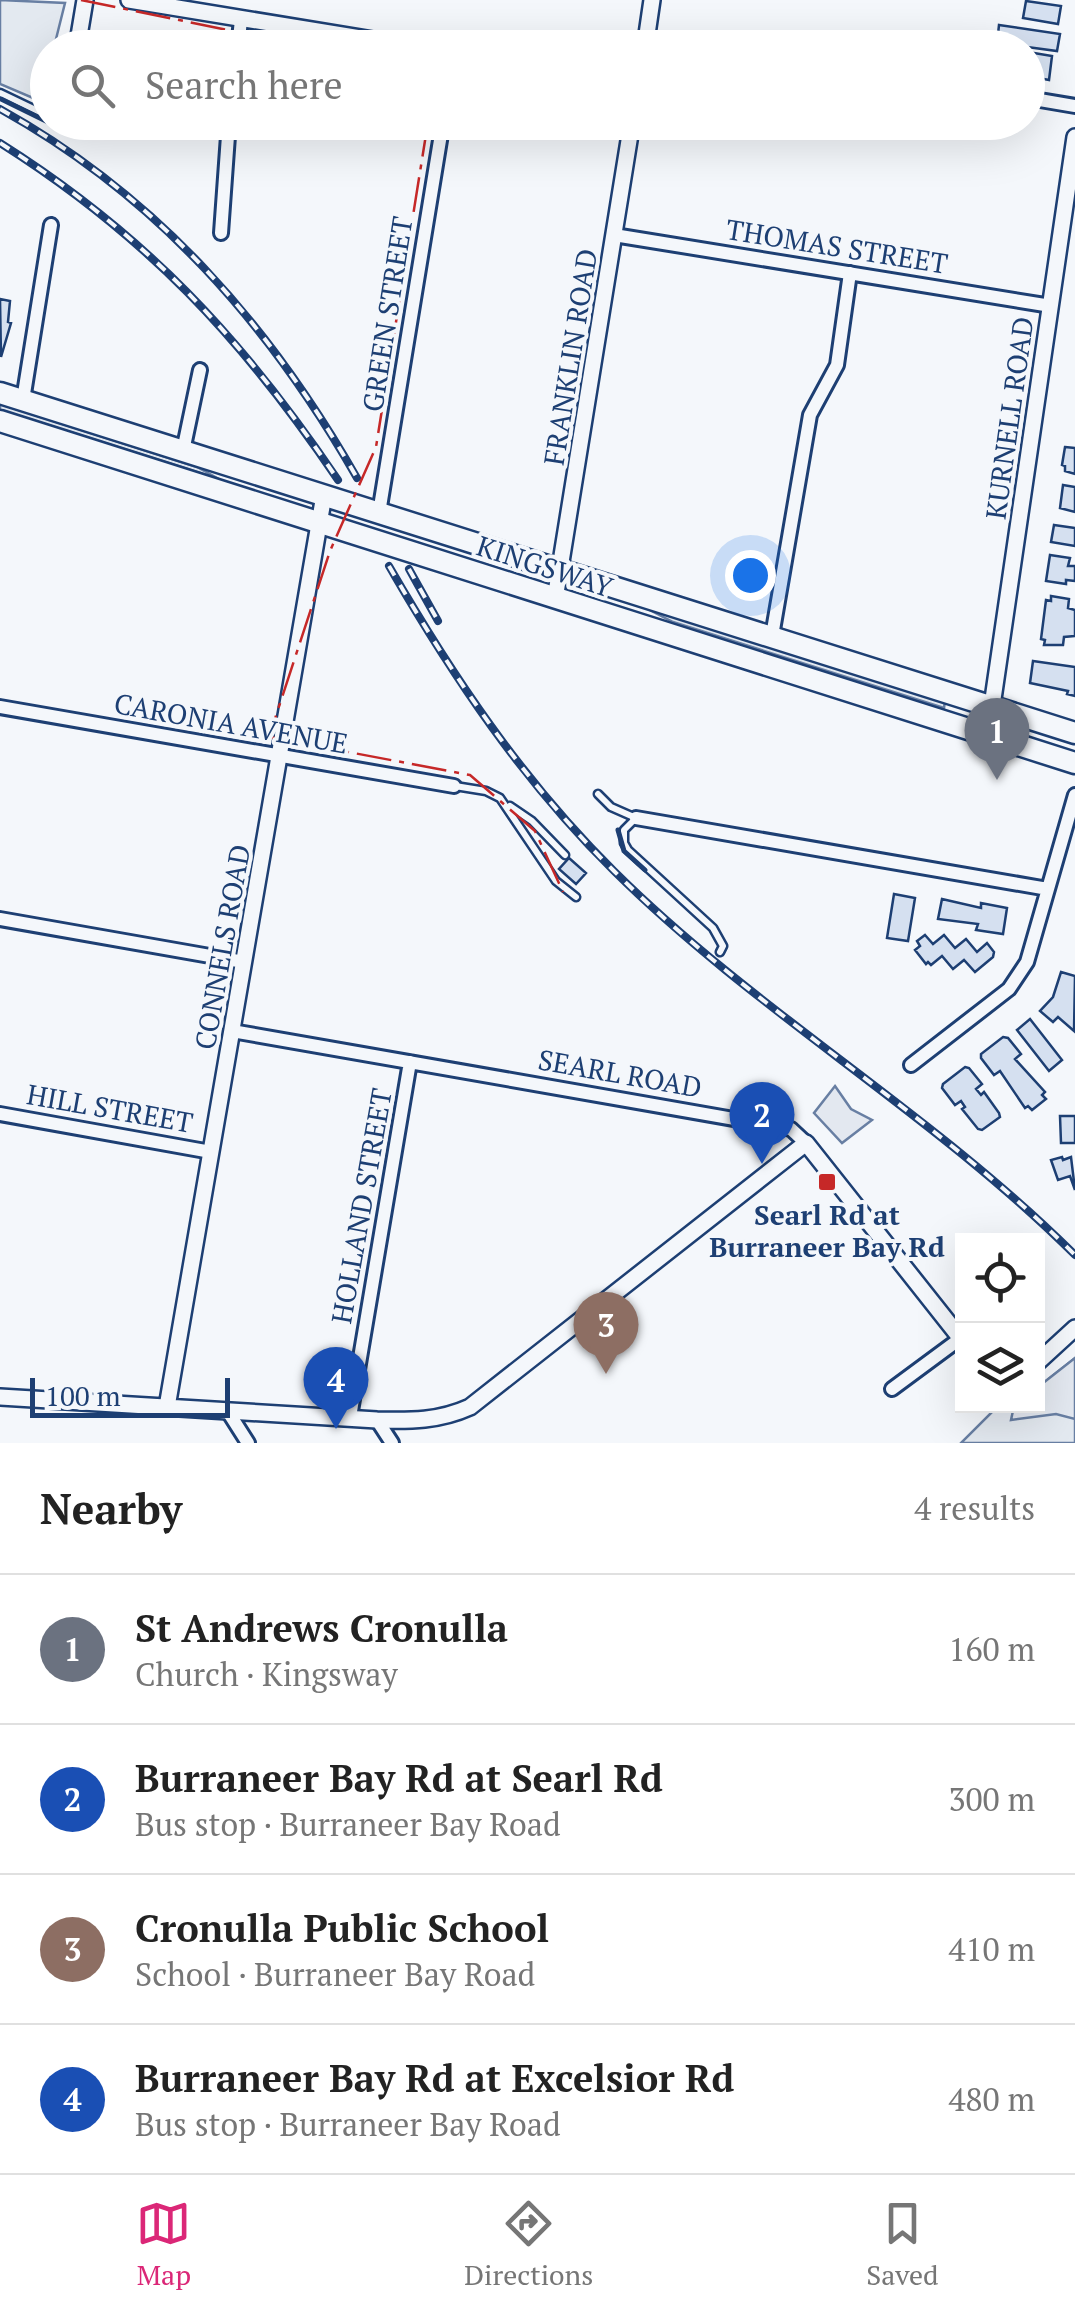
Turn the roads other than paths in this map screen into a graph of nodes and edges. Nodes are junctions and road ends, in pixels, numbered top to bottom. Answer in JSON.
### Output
{"nodes":[{"id":1,"x":85,"y":0,"type":"edge"},
{"id":2,"x":128,"y":0,"type":"edge"},
{"id":3,"x":652,"y":0,"type":"edge"},
{"id":4,"x":241,"y":20,"type":"junction"},
{"id":5,"x":80,"y":30,"type":"edge"},
{"id":6,"x":240,"y":30,"type":"edge"},
{"id":7,"x":306,"y":30,"type":"edge"},
{"id":8,"x":647,"y":30,"type":"edge"},
{"id":9,"x":0,"y":93,"type":"edge"},
{"id":10,"x":1045,"y":101,"type":"edge"},
{"id":11,"x":1075,"y":106,"type":"edge"},
{"id":12,"x":30,"y":107,"type":"edge"},
{"id":13,"x":1075,"y":137,"type":"edge"},
{"id":14,"x":227,"y":140,"type":"edge"},
{"id":15,"x":440,"y":140,"type":"edge"},
{"id":16,"x":629,"y":140,"type":"edge"},
{"id":17,"x":1070,"y":204,"type":"edge"},
{"id":18,"x":51,"y":224,"type":"dead end"},
{"id":19,"x":221,"y":233,"type":"dead end"},
{"id":20,"x":614,"y":235,"type":"junction"},
{"id":21,"x":850,"y":273,"type":"junction"},
{"id":22,"x":1051,"y":306,"type":"junction"},
{"id":23,"x":200,"y":370,"type":"dead end"},
{"id":24,"x":0,"y":393,"type":"edge"},
{"id":25,"x":23,"y":400,"type":"junction"},
{"id":26,"x":0,"y":420,"type":"edge"},
{"id":27,"x":183,"y":451,"type":"junction"},
{"id":28,"x":324,"y":495,"type":"junction"},
{"id":29,"x":379,"y":513,"type":"junction"},
{"id":30,"x":320,"y":524,"type":"junction"},
{"id":31,"x":560,"y":570,"type":"junction"},
{"id":32,"x":555,"y":598,"type":"junction"},
{"id":33,"x":772,"y":636,"type":"junction"},
{"id":34,"x":992,"y":706,"type":"junction"},
{"id":35,"x":0,"y":708,"type":"edge"},
{"id":36,"x":1075,"y":733,"type":"edge"},
{"id":37,"x":281,"y":758,"type":"junction"},
{"id":38,"x":1075,"y":763,"type":"edge"},
{"id":39,"x":454,"y":786,"type":"joint"},
{"id":40,"x":598,"y":794,"type":"dead end"},
{"id":41,"x":1075,"y":795,"type":"edge"},
{"id":42,"x":507,"y":804,"type":"junction"},
{"id":43,"x":636,"y":818,"type":"junction"},
{"id":44,"x":565,"y":854,"type":"dead end"},
{"id":45,"x":1048,"y":889,"type":"junction"},
{"id":46,"x":576,"y":897,"type":"dead end"},
{"id":47,"x":0,"y":919,"type":"edge"},
{"id":48,"x":720,"y":952,"type":"dead end"},
{"id":49,"x":244,"y":962,"type":"junction"},
{"id":50,"x":232,"y":1031,"type":"junction"},
{"id":51,"x":410,"y":1062,"type":"junction"},
{"id":52,"x":911,"y":1065,"type":"dead end"},
{"id":53,"x":0,"y":1114,"type":"edge"},
{"id":54,"x":806,"y":1143,"type":"junction"},
{"id":55,"x":211,"y":1152,"type":"junction"},
{"id":56,"x":1075,"y":1328,"type":"edge"},
{"id":57,"x":955,"y":1330,"type":"edge"},
{"id":58,"x":955,"y":1344,"type":"edge"},
{"id":59,"x":1045,"y":1356,"type":"edge"},
{"id":60,"x":892,"y":1390,"type":"dead end"},
{"id":61,"x":0,"y":1397,"type":"edge"},
{"id":62,"x":167,"y":1407,"type":"junction"},
{"id":63,"x":226,"y":1410,"type":"junction"},
{"id":64,"x":350,"y":1418,"type":"junction"},
{"id":65,"x":377,"y":1420,"type":"junction"},
{"id":66,"x":248,"y":1443,"type":"edge"},
{"id":67,"x":392,"y":1443,"type":"edge"}],
"edges":[{"from":1,"to":5,"type":"street"},
{"from":2,"to":4,"type":"street"},
{"from":3,"to":8,"type":"street"},
{"from":4,"to":6,"type":"street"},
{"from":4,"to":7,"type":"street"},
{"from":9,"to":12,"type":"lane"},
{"from":10,"to":11,"type":"street"},
{"from":13,"to":17,"type":"street","name":"KURNELL ROAD"},
{"from":14,"to":19,"type":"street"},
{"from":15,"to":29,"type":"street","name":"GREEN STREET"},
{"from":16,"to":20,"type":"street","name":"FRANKLIN ROAD"},
{"from":17,"to":22,"type":"street","name":"KURNELL ROAD"},
{"from":18,"to":25,"type":"street"},
{"from":20,"to":21,"type":"street","name":"THOMAS STREET"},
{"from":20,"to":31,"type":"street","name":"FRANKLIN ROAD"},
{"from":21,"to":22,"type":"street","name":"THOMAS STREET"},
{"from":21,"to":33,"type":"street"},
{"from":22,"to":34,"type":"street","name":"KURNELL ROAD"},
{"from":23,"to":27,"type":"street"},
{"from":24,"to":25,"type":"main road","name":"KINGSWAY"},
{"from":25,"to":27,"type":"main road","name":"KINGSWAY"},
{"from":26,"to":30,"type":"main road","name":"KINGSWAY"},
{"from":27,"to":28,"type":"main road","name":"KINGSWAY"},
{"from":28,"to":29,"type":"main road","name":"KINGSWAY"},
{"from":28,"to":30,"type":"street","name":"CONNELS ROAD"},
{"from":29,"to":31,"type":"main road","name":"KINGSWAY"},
{"from":30,"to":32,"type":"main road","name":"KINGSWAY"},
{"from":30,"to":37,"type":"street","name":"CONNELS ROAD"},
{"from":31,"to":32,"type":"street","name":"FRANKLIN ROAD"},
{"from":31,"to":33,"type":"main road","name":"KINGSWAY"},
{"from":32,"to":38,"type":"main road","name":"KINGSWAY"},
{"from":33,"to":34,"type":"main road","name":"KINGSWAY"},
{"from":34,"to":36,"type":"main road","name":"KINGSWAY"},
{"from":35,"to":37,"type":"street","name":"CARONIA AVENUE"},
{"from":37,"to":39,"type":"street","name":"CARONIA AVENUE"},
{"from":37,"to":49,"type":"street","name":"CONNELS ROAD"},
{"from":39,"to":42,"type":"lane"},
{"from":40,"to":43,"type":"lane"},
{"from":41,"to":45,"type":"street"},
{"from":42,"to":44,"type":"lane"},
{"from":42,"to":46,"type":"lane"},
{"from":43,"to":45,"type":"street"},
{"from":43,"to":48,"type":"lane"},
{"from":45,"to":52,"type":"street"},
{"from":47,"to":49,"type":"street"},
{"from":49,"to":50,"type":"street","name":"CONNELS ROAD"},
{"from":50,"to":51,"type":"street","name":"SEARL ROAD"},
{"from":50,"to":55,"type":"street","name":"CONNELS ROAD"},
{"from":51,"to":54,"type":"street","name":"SEARL ROAD"},
{"from":51,"to":64,"type":"street","name":"HOLLAND STREET"},
{"from":53,"to":55,"type":"street","name":"HILL STREET"},
{"from":54,"to":57,"type":"street","name":"SEARL ROAD"},
{"from":54,"to":65,"type":"street"},
{"from":55,"to":62,"type":"street","name":"CONNELS ROAD"},
{"from":56,"to":59,"type":"street"},
{"from":58,"to":60,"type":"street"},
{"from":61,"to":62,"type":"street"},
{"from":62,"to":63,"type":"street"},
{"from":63,"to":64,"type":"street"},
{"from":63,"to":66,"type":"street"},
{"from":64,"to":65,"type":"street"},
{"from":65,"to":67,"type":"street"}]}
